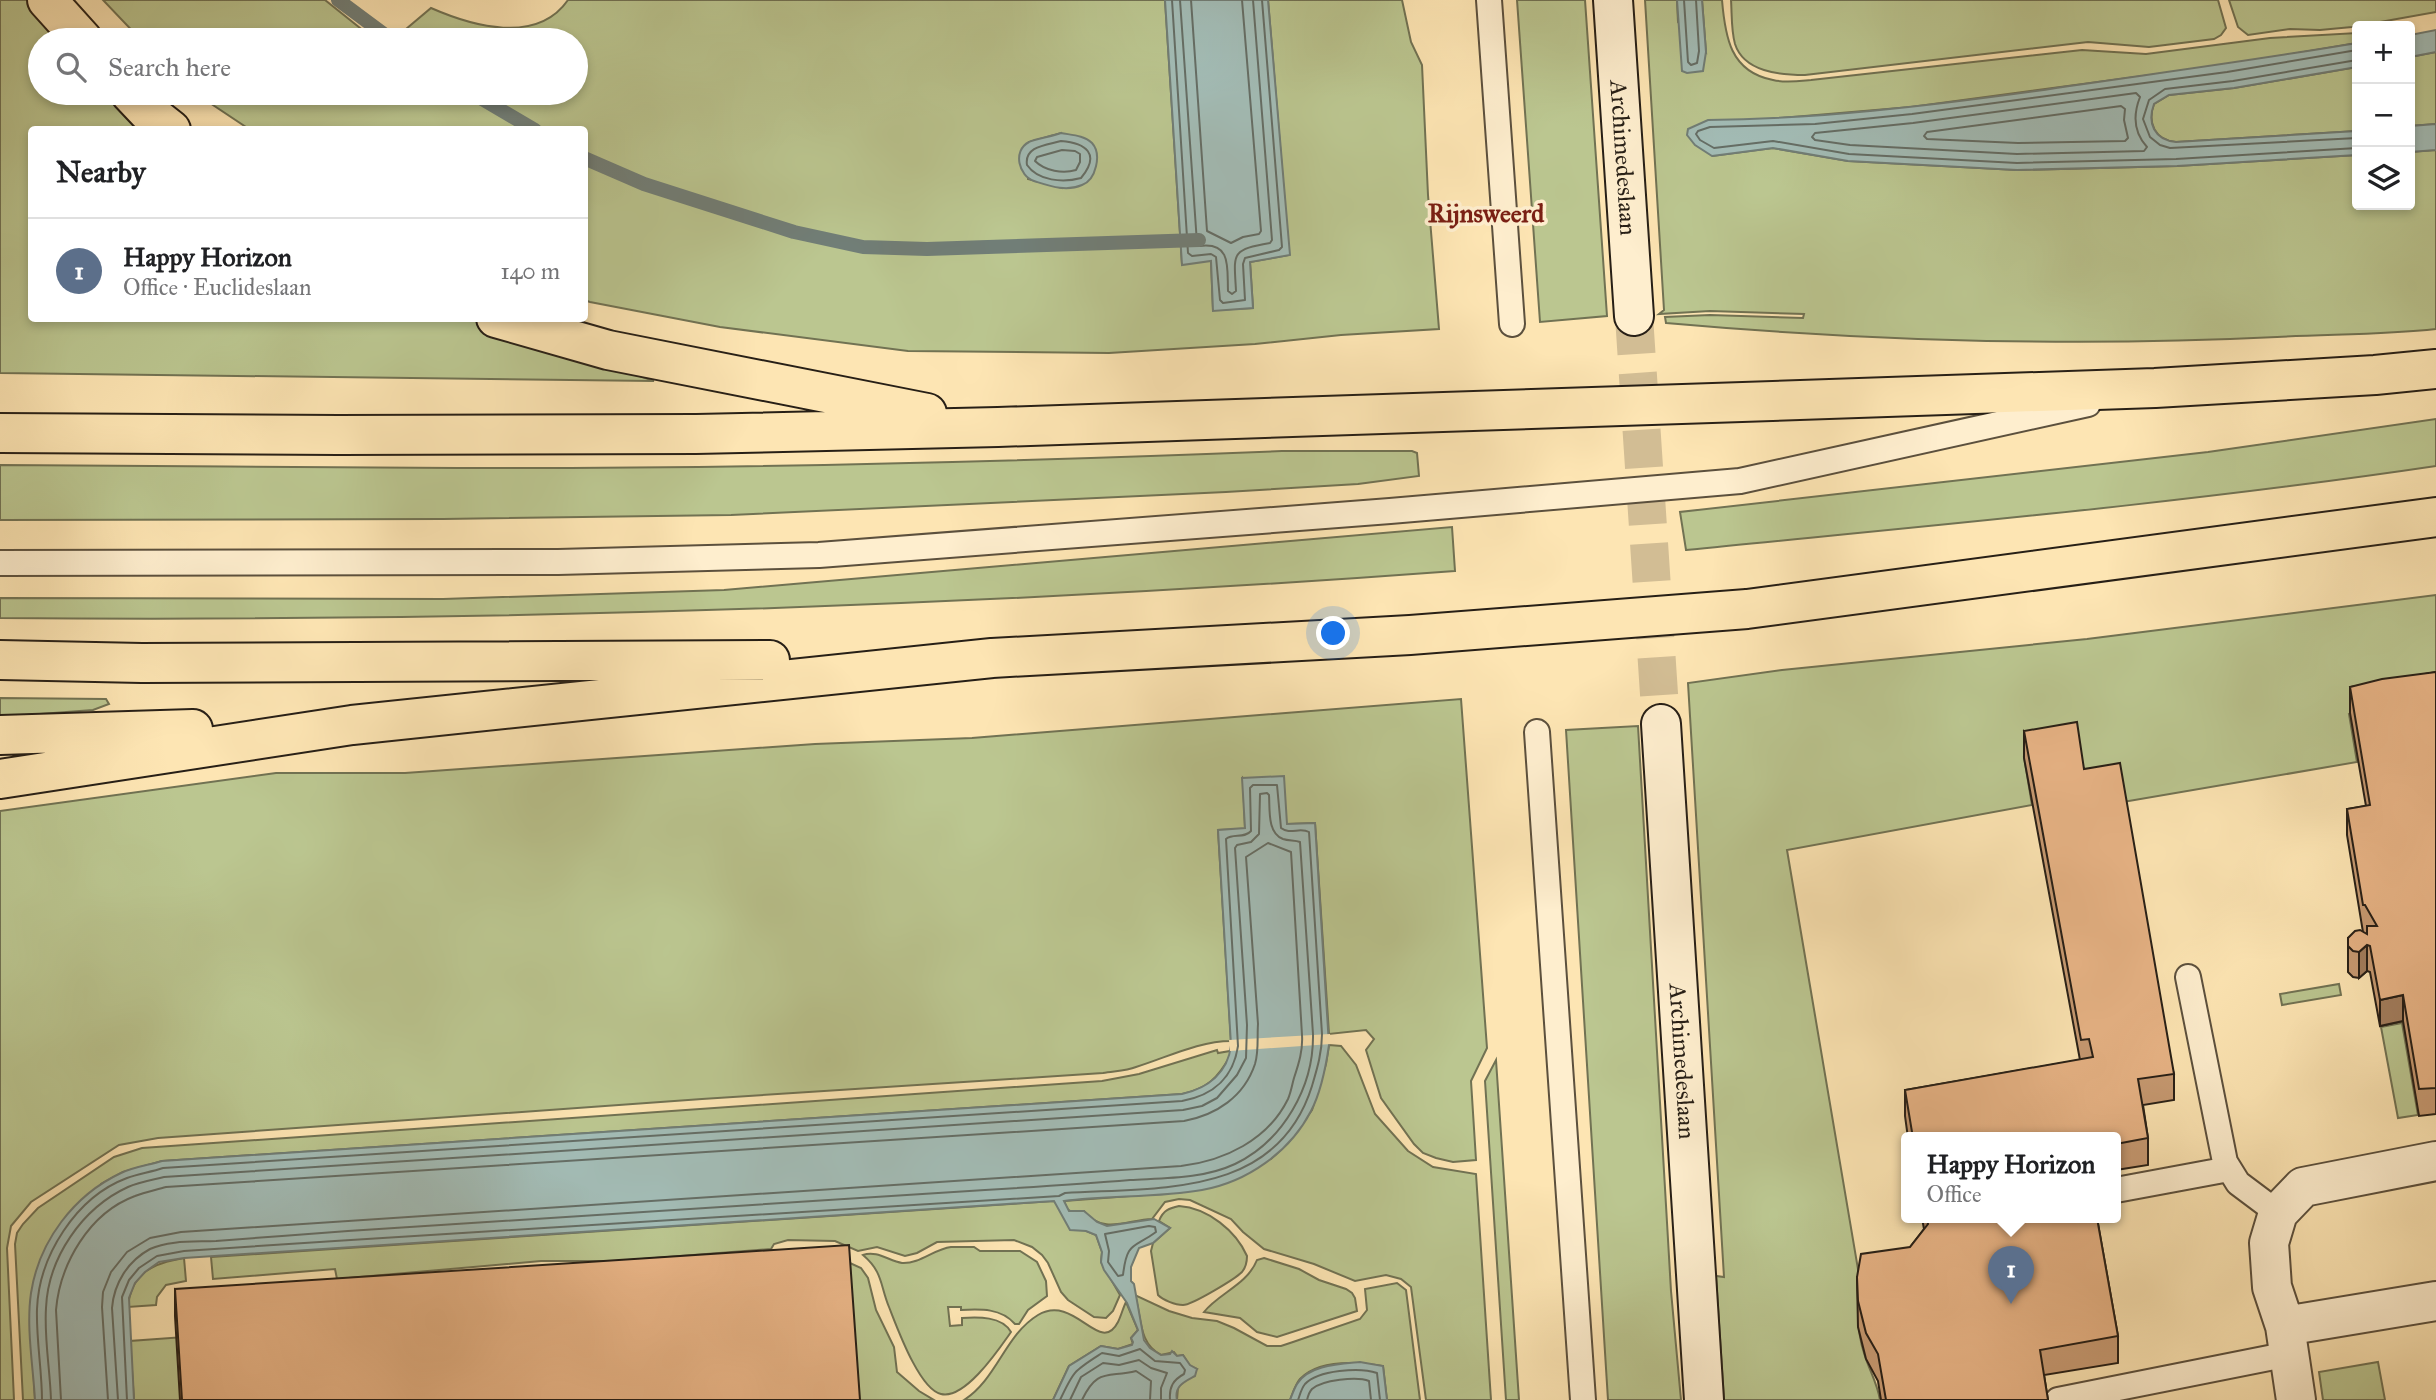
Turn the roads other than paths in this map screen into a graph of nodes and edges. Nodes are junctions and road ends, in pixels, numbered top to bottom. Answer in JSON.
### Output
{"nodes":[{"id":1,"x":47,"y":0,"type":"edge"},
{"id":2,"x":1489,"y":0,"type":"edge"},
{"id":3,"x":1613,"y":0,"type":"edge"},
{"id":4,"x":72,"y":28,"type":"edge"},
{"id":5,"x":141,"y":105,"type":"edge"},
{"id":6,"x":166,"y":126,"type":"edge"},
{"id":7,"x":1634,"y":316,"type":"tunnel mouth"},
{"id":8,"x":510,"y":322,"type":"edge"},
{"id":9,"x":1512,"y":324,"type":"dead end"},
{"id":10,"x":2436,"y":369,"type":"edge"},
{"id":11,"x":2155,"y":388,"type":"junction"},
{"id":12,"x":998,"y":427,"type":"junction"},
{"id":13,"x":0,"y":433,"type":"edge"},
{"id":14,"x":2436,"y":517,"type":"edge"},
{"id":15,"x":0,"y":563,"type":"edge"},
{"id":16,"x":992,"y":658,"type":"junction"},
{"id":17,"x":0,"y":660,"type":"edge"},
{"id":18,"x":1661,"y":724,"type":"tunnel mouth"},
{"id":19,"x":352,"y":725,"type":"junction"},
{"id":20,"x":1537,"y":732,"type":"dead end"},
{"id":21,"x":0,"y":735,"type":"edge"},
{"id":22,"x":0,"y":779,"type":"edge"},
{"id":23,"x":2188,"y":977,"type":"dead end"},
{"id":24,"x":2436,"y":1161,"type":"edge"},
{"id":25,"x":2229,"y":1168,"type":"junction"},
{"id":26,"x":2121,"y":1188,"type":"edge"},
{"id":27,"x":2278,"y":1213,"type":"junction"},
{"id":28,"x":2436,"y":1301,"type":"edge"},
{"id":29,"x":2287,"y":1340,"type":"junction"},
{"id":30,"x":1583,"y":1400,"type":"edge"},
{"id":31,"x":1704,"y":1400,"type":"edge"},
{"id":32,"x":2058,"y":1400,"type":"edge"},
{"id":33,"x":2297,"y":1400,"type":"edge"}],
"edges":[{"from":1,"to":4,"type":"highway"},
{"from":2,"to":9,"type":"lane"},
{"from":3,"to":7,"type":"main road","name":"Archimedeslaan"},
{"from":5,"to":6,"type":"highway"},
{"from":8,"to":12,"type":"highway"},
{"from":10,"to":11,"type":"highway"},
{"from":11,"to":12,"type":"highway"},
{"from":11,"to":15,"type":"lane"},
{"from":12,"to":13,"type":"highway"},
{"from":14,"to":16,"type":"highway"},
{"from":16,"to":17,"type":"highway"},
{"from":16,"to":19,"type":"highway"},
{"from":18,"to":31,"type":"main road","name":"Archimedeslaan"},
{"from":19,"to":21,"type":"highway"},
{"from":19,"to":22,"type":"highway"},
{"from":20,"to":30,"type":"lane"},
{"from":23,"to":25,"type":"lane"},
{"from":24,"to":27,"type":"main road"},
{"from":25,"to":26,"type":"lane"},
{"from":25,"to":27,"type":"lane"},
{"from":27,"to":29,"type":"main road"},
{"from":28,"to":29,"type":"main road"},
{"from":29,"to":32,"type":"lane"},
{"from":29,"to":33,"type":"main road"}]}
